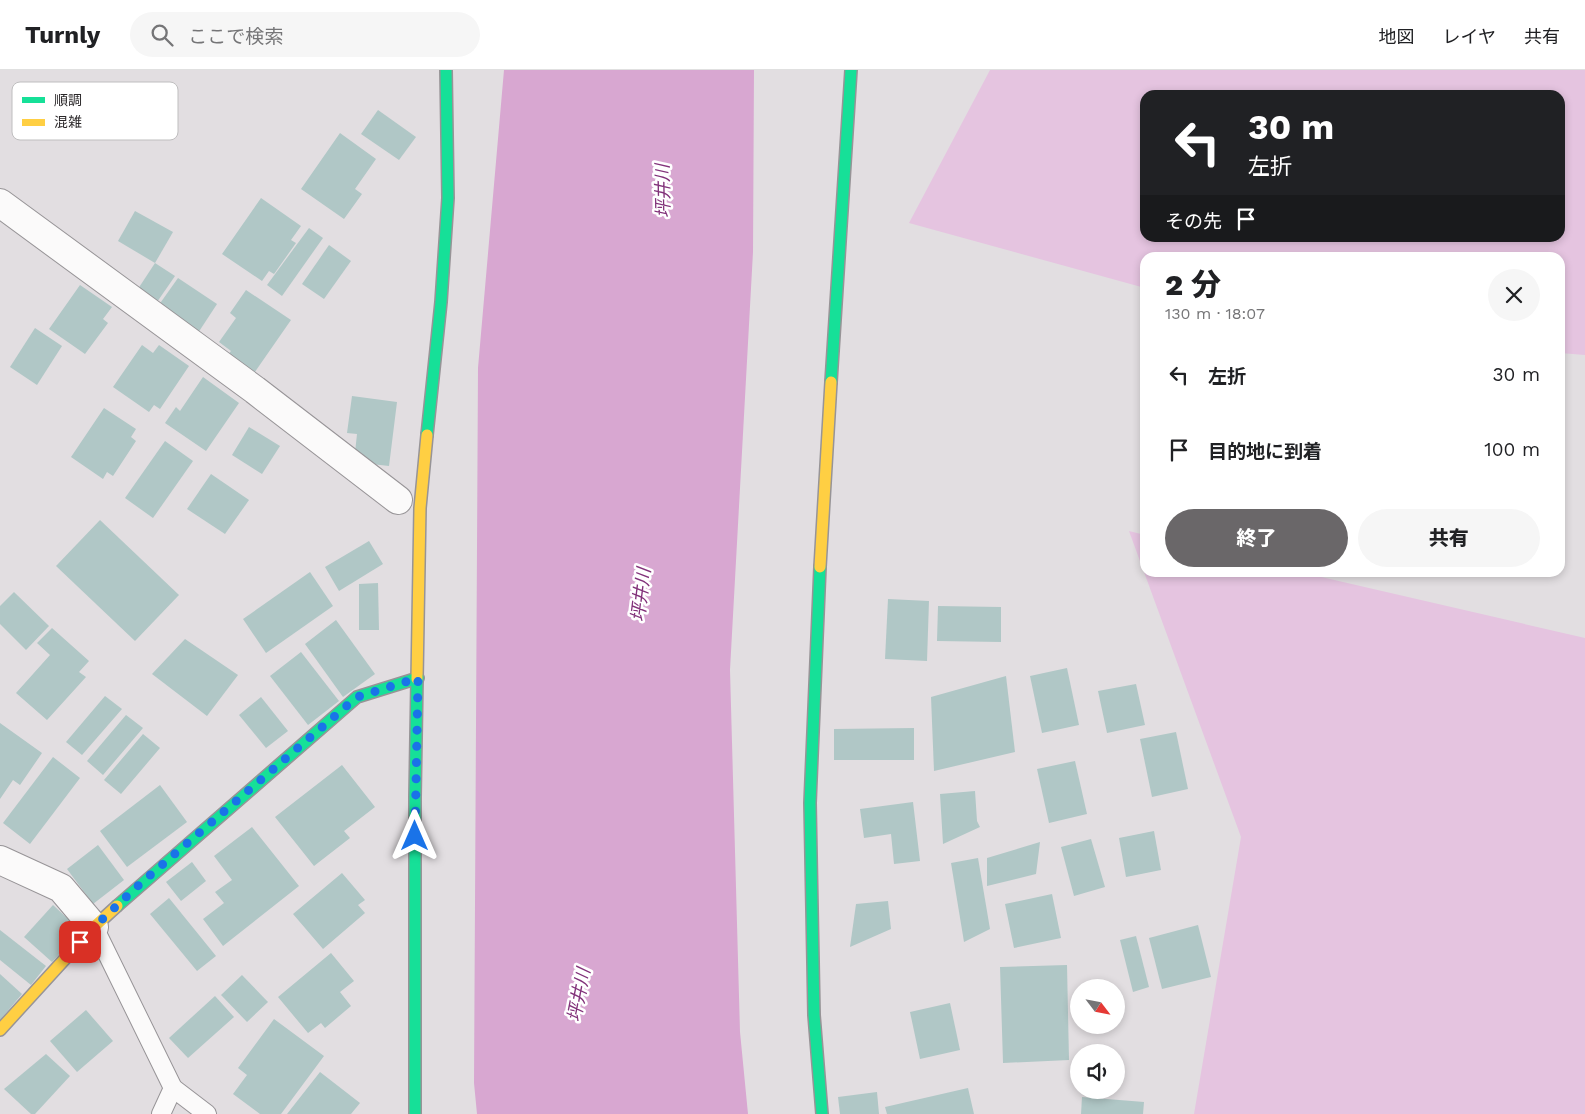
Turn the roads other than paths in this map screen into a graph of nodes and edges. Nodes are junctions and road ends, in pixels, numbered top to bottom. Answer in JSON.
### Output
{"nodes":[{"id":1,"x":446,"y":70,"type":"edge"},
{"id":2,"x":851,"y":70,"type":"edge"},
{"id":3,"x":0,"y":203,"type":"edge"},
{"id":4,"x":398,"y":500,"type":"dead end"},
{"id":5,"x":418,"y":678,"type":"junction"},
{"id":6,"x":0,"y":860,"type":"edge"},
{"id":7,"x":94,"y":927,"type":"junction"},
{"id":8,"x":0,"y":1030,"type":"edge"},
{"id":9,"x":173,"y":1088,"type":"junction"},
{"id":10,"x":161,"y":1114,"type":"edge"},
{"id":11,"x":207,"y":1114,"type":"edge"},
{"id":12,"x":415,"y":1114,"type":"edge"},
{"id":13,"x":822,"y":1114,"type":"edge"}],
"edges":[{"from":1,"to":5,"type":"street"},
{"from":2,"to":13,"type":"street"},
{"from":3,"to":4,"type":"street"},
{"from":5,"to":7,"type":"street"},
{"from":5,"to":12,"type":"street"},
{"from":6,"to":7,"type":"street"},
{"from":7,"to":8,"type":"street"},
{"from":7,"to":9,"type":"lane"},
{"from":9,"to":10,"type":"lane"},
{"from":9,"to":11,"type":"lane"}]}
